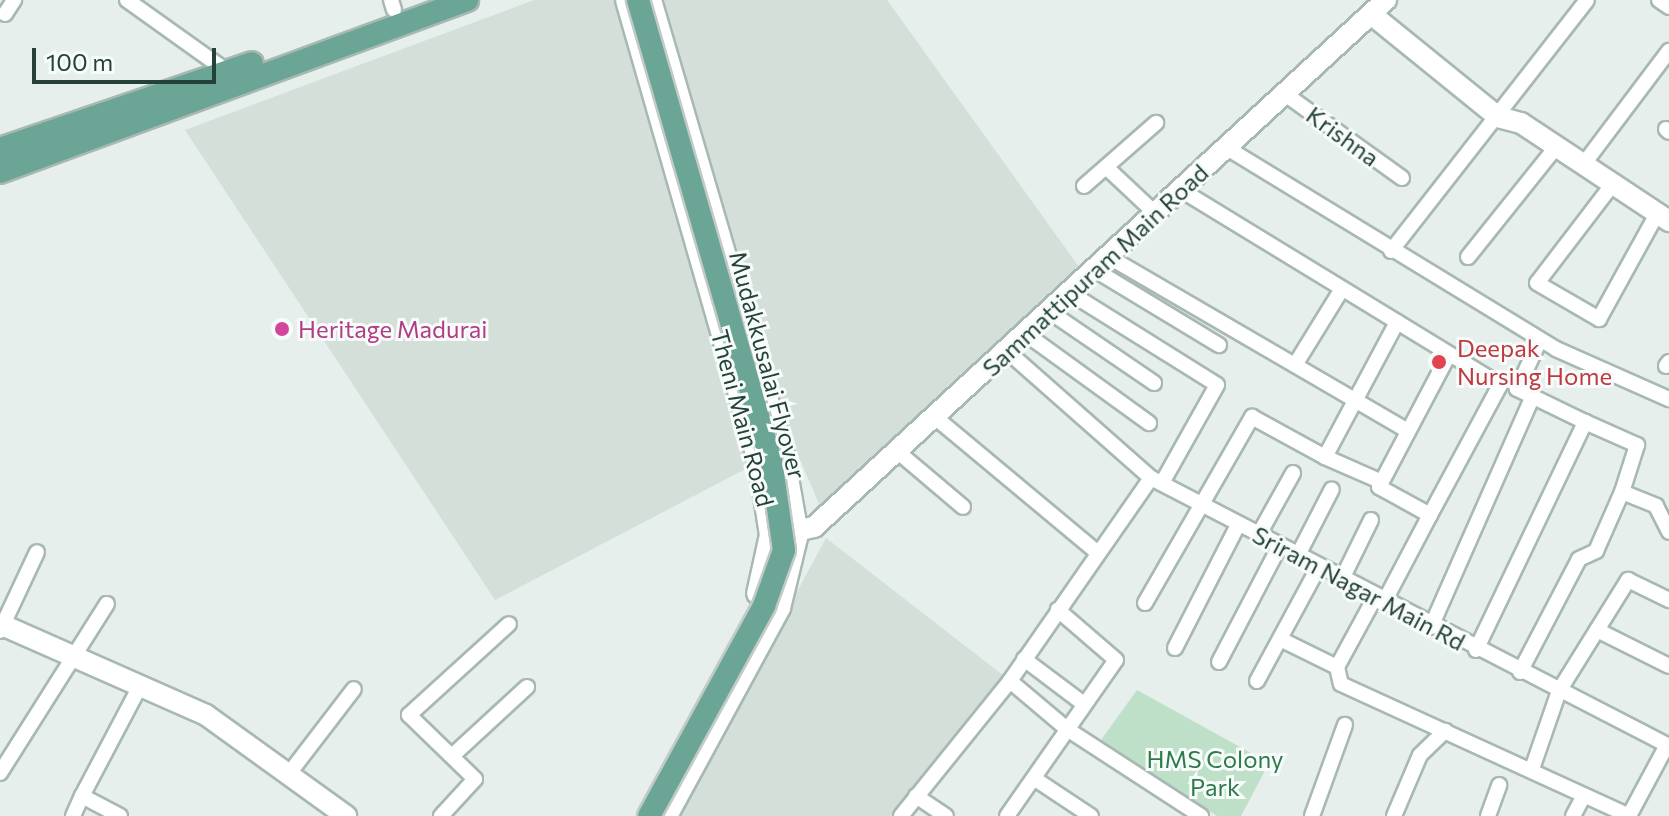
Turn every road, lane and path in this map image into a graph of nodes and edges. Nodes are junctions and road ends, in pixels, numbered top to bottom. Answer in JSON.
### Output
{"nodes":[{"id":1,"x":14,"y":0,"type":"edge"},
{"id":2,"x":127,"y":0,"type":"edge"},
{"id":3,"x":421,"y":0,"type":"edge"},
{"id":4,"x":467,"y":0,"type":"edge"},
{"id":5,"x":626,"y":0,"type":"edge"},
{"id":6,"x":638,"y":0,"type":"edge"},
{"id":7,"x":651,"y":0,"type":"edge"},
{"id":8,"x":1587,"y":0,"type":"edge"},
{"id":9,"x":1659,"y":0,"type":"edge"},
{"id":10,"x":392,"y":5,"type":"edge"},
{"id":11,"x":1379,"y":7,"type":"edge"},
{"id":12,"x":1669,"y":7,"type":"edge"},
{"id":13,"x":2,"y":14,"type":"edge"},
{"id":14,"x":1669,"y":51,"type":"edge"},
{"id":15,"x":228,"y":72,"type":"junction"},
{"id":16,"x":1285,"y":94,"type":"junction"},
{"id":17,"x":1498,"y":117,"type":"junction"},
{"id":18,"x":1156,"y":123,"type":"dead end"},
{"id":19,"x":1556,"y":147,"type":"junction"},
{"id":20,"x":1227,"y":148,"type":"junction"},
{"id":21,"x":0,"y":149,"type":"edge"},
{"id":22,"x":1583,"y":165,"type":"junction"},
{"id":23,"x":1106,"y":167,"type":"junction"},
{"id":24,"x":0,"y":172,"type":"edge"},
{"id":25,"x":1402,"y":178,"type":"dead end"},
{"id":26,"x":1612,"y":185,"type":"junction"},
{"id":27,"x":1084,"y":186,"type":"dead end"},
{"id":28,"x":1181,"y":190,"type":"junction"},
{"id":29,"x":1156,"y":214,"type":"junction"},
{"id":30,"x":1663,"y":217,"type":"edge"},
{"id":31,"x":1391,"y":251,"type":"junction"},
{"id":32,"x":1468,"y":257,"type":"dead end"},
{"id":33,"x":1102,"y":264,"type":"junction"},
{"id":34,"x":1342,"y":289,"type":"junction"},
{"id":35,"x":1070,"y":293,"type":"junction"},
{"id":36,"x":1050,"y":312,"type":"junction"},
{"id":37,"x":1397,"y":322,"type":"junction"},
{"id":38,"x":1026,"y":334,"type":"junction"},
{"id":39,"x":1540,"y":340,"type":"junction"},
{"id":40,"x":1219,"y":345,"type":"dead end"},
{"id":41,"x":1007,"y":351,"type":"junction"},
{"id":42,"x":1449,"y":354,"type":"junction"},
{"id":43,"x":1295,"y":365,"type":"junction"},
{"id":44,"x":1154,"y":383,"type":"dead end"},
{"id":45,"x":1533,"y":396,"type":"junction"},
{"id":46,"x":1669,"y":399,"type":"edge"},
{"id":47,"x":1357,"y":401,"type":"junction"},
{"id":48,"x":936,"y":418,"type":"junction"},
{"id":49,"x":1585,"y":422,"type":"junction"},
{"id":50,"x":1149,"y":423,"type":"dead end"},
{"id":51,"x":1408,"y":431,"type":"junction"},
{"id":52,"x":898,"y":452,"type":"junction"},
{"id":53,"x":1325,"y":457,"type":"junction"},
{"id":54,"x":1293,"y":473,"type":"dead end"},
{"id":55,"x":1156,"y":480,"type":"junction"},
{"id":56,"x":1382,"y":482,"type":"junction"},
{"id":57,"x":1332,"y":489,"type":"dead end"},
{"id":58,"x":1622,"y":492,"type":"junction"},
{"id":59,"x":1204,"y":506,"type":"junction"},
{"id":60,"x":963,"y":507,"type":"dead end"},
{"id":61,"x":1430,"y":515,"type":"junction"},
{"id":62,"x":1371,"y":520,"type":"dead end"},
{"id":63,"x":1238,"y":525,"type":"junction"},
{"id":64,"x":1669,"y":532,"type":"edge"},
{"id":65,"x":798,"y":534,"type":"junction"},
{"id":66,"x":770,"y":535,"type":"junction"},
{"id":67,"x":1258,"y":536,"type":"junction"},
{"id":68,"x":1279,"y":547,"type":"junction"},
{"id":69,"x":37,"y":552,"type":"dead end"},
{"id":70,"x":1098,"y":553,"type":"junction"},
{"id":71,"x":1297,"y":557,"type":"junction"},
{"id":72,"x":1318,"y":568,"type":"junction"},
{"id":73,"x":1341,"y":581,"type":"junction"},
{"id":74,"x":1669,"y":600,"type":"edge"},
{"id":75,"x":1378,"y":601,"type":"junction"},
{"id":76,"x":1145,"y":603,"type":"dead end"},
{"id":77,"x":107,"y":604,"type":"dead end"},
{"id":78,"x":1058,"y":610,"type":"junction"},
{"id":79,"x":509,"y":624,"type":"dead end"},
{"id":80,"x":1,"y":627,"type":"edge"},
{"id":81,"x":1431,"y":627,"type":"junction"},
{"id":82,"x":1597,"y":630,"type":"junction"},
{"id":83,"x":1280,"y":639,"type":"junction"},
{"id":84,"x":1175,"y":648,"type":"dead end"},
{"id":85,"x":1476,"y":650,"type":"junction"},
{"id":86,"x":77,"y":654,"type":"junction"},
{"id":87,"x":1024,"y":659,"type":"junction"},
{"id":88,"x":1219,"y":662,"type":"dead end"},
{"id":89,"x":1669,"y":666,"type":"edge"},
{"id":90,"x":1337,"y":667,"type":"junction"},
{"id":91,"x":1520,"y":672,"type":"junction"},
{"id":92,"x":1010,"y":681,"type":"junction"},
{"id":93,"x":1257,"y":681,"type":"dead end"},
{"id":94,"x":141,"y":684,"type":"junction"},
{"id":95,"x":527,"y":687,"type":"dead end"},
{"id":96,"x":354,"y":689,"type":"dead end"},
{"id":97,"x":1559,"y":691,"type":"junction"},
{"id":98,"x":1084,"y":704,"type":"junction"},
{"id":99,"x":1345,"y":725,"type":"dead end"},
{"id":100,"x":1067,"y":729,"type":"junction"},
{"id":101,"x":1445,"y":731,"type":"junction"},
{"id":102,"x":452,"y":756,"type":"junction"},
{"id":103,"x":1532,"y":769,"type":"junction"},
{"id":104,"x":291,"y":771,"type":"junction"},
{"id":105,"x":0,"y":773,"type":"edge"},
{"id":106,"x":1035,"y":779,"type":"junction"},
{"id":107,"x":1499,"y":785,"type":"dead end"},
{"id":108,"x":82,"y":796,"type":"junction"},
{"id":109,"x":916,"y":796,"type":"junction"},
{"id":110,"x":1583,"y":797,"type":"junction"},
{"id":111,"x":73,"y":816,"type":"edge"},
{"id":112,"x":120,"y":816,"type":"edge"},
{"id":113,"x":346,"y":816,"type":"edge"},
{"id":114,"x":441,"y":816,"type":"edge"},
{"id":115,"x":638,"y":816,"type":"edge"},
{"id":116,"x":649,"y":816,"type":"edge"},
{"id":117,"x":667,"y":816,"type":"edge"},
{"id":118,"x":901,"y":816,"type":"edge"},
{"id":119,"x":946,"y":816,"type":"edge"},
{"id":120,"x":1007,"y":816,"type":"edge"},
{"id":121,"x":1091,"y":816,"type":"edge"},
{"id":122,"x":1201,"y":816,"type":"edge"},
{"id":123,"x":1312,"y":816,"type":"edge"},
{"id":124,"x":1394,"y":816,"type":"edge"},
{"id":125,"x":1488,"y":816,"type":"edge"},
{"id":126,"x":1573,"y":816,"type":"edge"},
{"id":127,"x":1629,"y":816,"type":"edge"}],
"edges":[{"from":1,"to":13,"type":"street"},
{"from":2,"to":15,"type":"street"},
{"from":3,"to":10,"type":"main road"},
{"from":4,"to":24,"type":"main road"},
{"from":5,"to":66,"type":"main road","name":"Theni Main Road"},
{"from":6,"to":116,"type":"main road","name":"Mudakkusalai Flyover","bridge":true},
{"from":7,"to":65,"type":"main road","name":"Theni Main Road"},
{"from":8,"to":17,"type":"street"},
{"from":9,"to":12,"type":"street"},
{"from":10,"to":15,"type":"main road"},
{"from":11,"to":16,"type":"main road","name":"Sammattipuram Main Road"},
{"from":11,"to":17,"type":"main road"},
{"from":14,"to":22,"type":"street"},
{"from":15,"to":21,"type":"main road"},
{"from":16,"to":20,"type":"main road","name":"Sammattipuram Main Road"},
{"from":16,"to":25,"type":"street","name":"Krishna"},
{"from":17,"to":19,"type":"main road"},
{"from":17,"to":31,"type":"street"},
{"from":18,"to":23,"type":"street"},
{"from":19,"to":22,"type":"main road"},
{"from":19,"to":32,"type":"street"},
{"from":20,"to":28,"type":"main road","name":"Sammattipuram Main Road"},
{"from":20,"to":31,"type":"street"},
{"from":22,"to":26,"type":"main road"},
{"from":23,"to":27,"type":"street"},
{"from":23,"to":29,"type":"street"},
{"from":26,"to":30,"type":"main road"},
{"from":26,"to":30,"type":"street"},
{"from":28,"to":29,"type":"main road","name":"Sammattipuram Main Road"},
{"from":28,"to":34,"type":"street"},
{"from":29,"to":33,"type":"main road","name":"Sammattipuram Main Road"},
{"from":31,"to":39,"type":"street"},
{"from":33,"to":35,"type":"main road","name":"Sammattipuram Main Road"},
{"from":33,"to":40,"type":"street"},
{"from":33,"to":43,"type":"street"},
{"from":34,"to":37,"type":"street"},
{"from":34,"to":43,"type":"street"},
{"from":35,"to":36,"type":"main road","name":"Sammattipuram Main Road"},
{"from":35,"to":55,"type":"street"},
{"from":36,"to":38,"type":"main road","name":"Sammattipuram Main Road"},
{"from":36,"to":44,"type":"street"},
{"from":37,"to":42,"type":"street"},
{"from":37,"to":47,"type":"street"},
{"from":38,"to":41,"type":"main road","name":"Sammattipuram Main Road"},
{"from":38,"to":50,"type":"street"},
{"from":39,"to":45,"type":"street"},
{"from":39,"to":46,"type":"street"},
{"from":41,"to":48,"type":"main road","name":"Sammattipuram Main Road"},
{"from":41,"to":55,"type":"street","name":"Sriram Nagar Main Rd"},
{"from":42,"to":51,"type":"street"},
{"from":42,"to":61,"type":"street"},
{"from":43,"to":47,"type":"street"},
{"from":45,"to":49,"type":"street"},
{"from":45,"to":81,"type":"street"},
{"from":47,"to":51,"type":"street"},
{"from":47,"to":53,"type":"street"},
{"from":48,"to":52,"type":"main road","name":"Sammattipuram Main Road"},
{"from":48,"to":70,"type":"street"},
{"from":49,"to":58,"type":"street"},
{"from":49,"to":85,"type":"street"},
{"from":51,"to":56,"type":"street"},
{"from":52,"to":60,"type":"street"},
{"from":52,"to":65,"type":"main road","name":"Sammattipuram Main Road"},
{"from":53,"to":56,"type":"street"},
{"from":53,"to":59,"type":"street"},
{"from":54,"to":67,"type":"street"},
{"from":55,"to":59,"type":"street","name":"Sriram Nagar Main Rd"},
{"from":55,"to":70,"type":"street"},
{"from":56,"to":61,"type":"street"},
{"from":57,"to":71,"type":"street"},
{"from":58,"to":64,"type":"street"},
{"from":58,"to":91,"type":"street"},
{"from":59,"to":63,"type":"street","name":"Sriram Nagar Main Rd"},
{"from":59,"to":76,"type":"street"},
{"from":61,"to":75,"type":"street"},
{"from":62,"to":73,"type":"street"},
{"from":63,"to":67,"type":"street","name":"Sriram Nagar Main Rd"},
{"from":63,"to":84,"type":"street"},
{"from":65,"to":66,"type":"main road"},
{"from":65,"to":117,"type":"main road","name":"Theni Main Road"},
{"from":66,"to":115,"type":"main road","name":"Theni Main Road"},
{"from":67,"to":68,"type":"street","name":"Sriram Nagar Main Rd"},
{"from":68,"to":71,"type":"street","name":"Sriram Nagar Main Rd"},
{"from":68,"to":88,"type":"street"},
{"from":69,"to":80,"type":"street"},
{"from":70,"to":78,"type":"street"},
{"from":71,"to":72,"type":"street","name":"Sriram Nagar Main Rd"},
{"from":72,"to":73,"type":"street","name":"Sriram Nagar Main Rd"},
{"from":72,"to":83,"type":"street"},
{"from":73,"to":75,"type":"street","name":"Sriram Nagar Main Rd"},
{"from":74,"to":82,"type":"street"},
{"from":75,"to":81,"type":"street","name":"Sriram Nagar Main Rd"},
{"from":75,"to":90,"type":"street"},
{"from":77,"to":86,"type":"street"},
{"from":78,"to":87,"type":"street"},
{"from":78,"to":98,"type":"street"},
{"from":79,"to":102,"type":"street"},
{"from":80,"to":86,"type":"main road"},
{"from":81,"to":85,"type":"street","name":"Sriram Nagar Main Rd"},
{"from":82,"to":89,"type":"street"},
{"from":82,"to":97,"type":"street"},
{"from":83,"to":90,"type":"street"},
{"from":83,"to":93,"type":"street"},
{"from":85,"to":91,"type":"street","name":"Sriram Nagar Main Rd"},
{"from":86,"to":94,"type":"main road"},
{"from":86,"to":105,"type":"street"},
{"from":87,"to":92,"type":"street"},
{"from":87,"to":98,"type":"street"},
{"from":90,"to":101,"type":"street"},
{"from":91,"to":97,"type":"street","name":"Sriram Nagar Main Rd"},
{"from":92,"to":100,"type":"street"},
{"from":92,"to":109,"type":"street"},
{"from":94,"to":104,"type":"main road"},
{"from":94,"to":108,"type":"street"},
{"from":95,"to":102,"type":"street"},
{"from":96,"to":104,"type":"street"},
{"from":97,"to":103,"type":"street"},
{"from":97,"to":127,"type":"street","name":"Sriram Nagar Main Rd"},
{"from":98,"to":100,"type":"street"},
{"from":99,"to":123,"type":"street"},
{"from":100,"to":106,"type":"street"},
{"from":100,"to":122,"type":"street"},
{"from":101,"to":103,"type":"street"},
{"from":101,"to":124,"type":"street"},
{"from":102,"to":114,"type":"street"},
{"from":103,"to":110,"type":"street"},
{"from":104,"to":113,"type":"main road"},
{"from":106,"to":120,"type":"street"},
{"from":106,"to":121,"type":"street"},
{"from":107,"to":125,"type":"street"},
{"from":108,"to":111,"type":"street"},
{"from":108,"to":112,"type":"street"},
{"from":109,"to":118,"type":"street"},
{"from":109,"to":119,"type":"street"},
{"from":110,"to":126,"type":"street"},
{"from":110,"to":127,"type":"street"}]}
